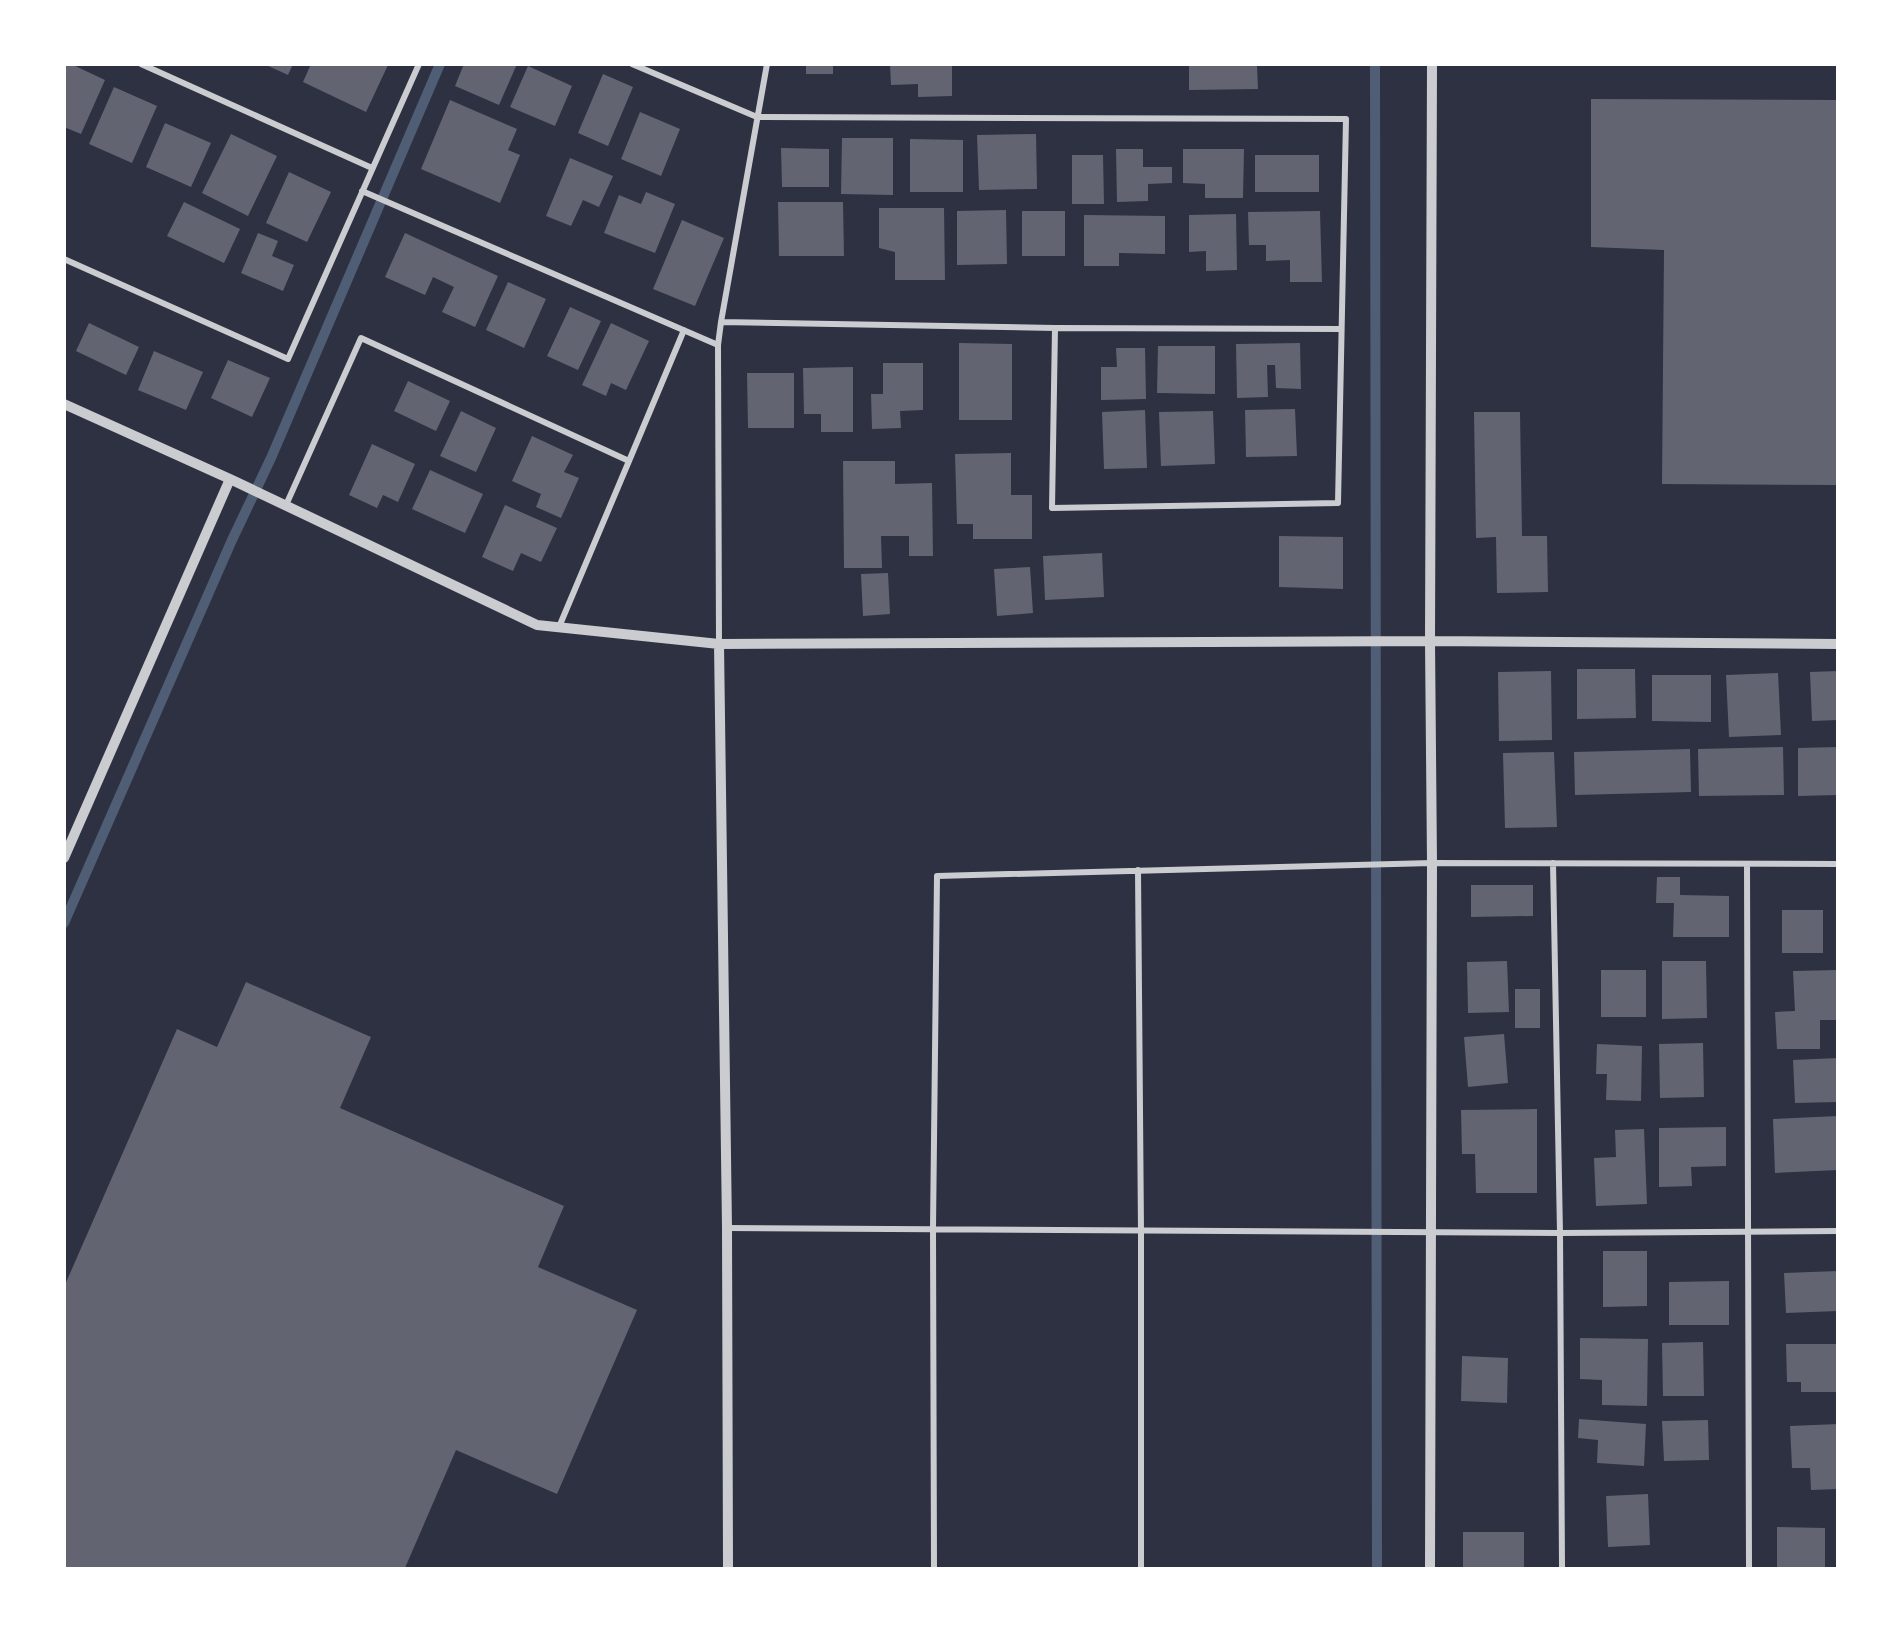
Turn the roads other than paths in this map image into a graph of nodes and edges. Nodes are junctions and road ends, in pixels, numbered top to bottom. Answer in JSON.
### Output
{"nodes":[{"id":1,"x":141,"y":64,"type":"edge"},
{"id":2,"x":419,"y":64,"type":"edge"},
{"id":3,"x":632,"y":64,"type":"edge"},
{"id":4,"x":767,"y":64,"type":"edge"},
{"id":5,"x":1432,"y":64,"type":"edge"},
{"id":6,"x":757,"y":117,"type":"junction"},
{"id":7,"x":372,"y":168,"type":"junction"},
{"id":8,"x":362,"y":191,"type":"junction"},
{"id":9,"x":64,"y":259,"type":"edge"},
{"id":10,"x":721,"y":322,"type":"junction"},
{"id":11,"x":1055,"y":328,"type":"junction"},
{"id":12,"x":1341,"y":329,"type":"junction"},
{"id":13,"x":684,"y":330,"type":"junction"},
{"id":14,"x":718,"y":345,"type":"junction"},
{"id":15,"x":64,"y":405,"type":"edge"},
{"id":16,"x":628,"y":461,"type":"junction"},
{"id":17,"x":230,"y":478,"type":"junction"},
{"id":18,"x":286,"y":505,"type":"junction"},
{"id":19,"x":559,"y":627,"type":"junction"},
{"id":20,"x":1430,"y":641,"type":"junction"},
{"id":21,"x":719,"y":644,"type":"junction"},
{"id":22,"x":1838,"y":644,"type":"edge"},
{"id":23,"x":64,"y":858,"type":"edge"},
{"id":24,"x":1432,"y":863,"type":"junction"},
{"id":25,"x":1553,"y":863,"type":"junction"},
{"id":26,"x":1747,"y":864,"type":"junction"},
{"id":27,"x":1838,"y":864,"type":"edge"},
{"id":28,"x":1138,"y":870,"type":"junction"},
{"id":29,"x":727,"y":1228,"type":"junction"},
{"id":30,"x":933,"y":1230,"type":"junction"},
{"id":31,"x":1141,"y":1231,"type":"junction"},
{"id":32,"x":1431,"y":1231,"type":"junction"},
{"id":33,"x":1838,"y":1231,"type":"edge"},
{"id":34,"x":1749,"y":1232,"type":"junction"},
{"id":35,"x":1560,"y":1233,"type":"junction"},
{"id":36,"x":728,"y":1569,"type":"edge"},
{"id":37,"x":934,"y":1569,"type":"edge"},
{"id":38,"x":1141,"y":1569,"type":"edge"},
{"id":39,"x":1430,"y":1569,"type":"edge"},
{"id":40,"x":1562,"y":1569,"type":"edge"},
{"id":41,"x":1749,"y":1569,"type":"edge"}],
"edges":[{"from":1,"to":7,"type":"street"},
{"from":2,"to":7,"type":"street"},
{"from":3,"to":6,"type":"street"},
{"from":4,"to":6,"type":"street"},
{"from":5,"to":20,"type":"street"},
{"from":6,"to":10,"type":"street"},
{"from":6,"to":12,"type":"street"},
{"from":7,"to":8,"type":"street"},
{"from":8,"to":9,"type":"street"},
{"from":8,"to":13,"type":"street"},
{"from":10,"to":11,"type":"street"},
{"from":10,"to":14,"type":"street"},
{"from":11,"to":12,"type":"street"},
{"from":11,"to":12,"type":"street"},
{"from":13,"to":14,"type":"street"},
{"from":13,"to":16,"type":"street"},
{"from":14,"to":21,"type":"street"},
{"from":15,"to":17,"type":"street"},
{"from":16,"to":18,"type":"street"},
{"from":16,"to":19,"type":"street"},
{"from":17,"to":18,"type":"street"},
{"from":17,"to":23,"type":"street"},
{"from":18,"to":19,"type":"street"},
{"from":19,"to":21,"type":"street"},
{"from":20,"to":21,"type":"street"},
{"from":20,"to":22,"type":"street"},
{"from":20,"to":24,"type":"street"},
{"from":21,"to":29,"type":"street"},
{"from":24,"to":25,"type":"street"},
{"from":24,"to":28,"type":"street"},
{"from":24,"to":32,"type":"street"},
{"from":25,"to":26,"type":"street"},
{"from":25,"to":35,"type":"street"},
{"from":26,"to":27,"type":"street"},
{"from":26,"to":34,"type":"street"},
{"from":28,"to":30,"type":"street"},
{"from":28,"to":31,"type":"street"},
{"from":29,"to":30,"type":"street"},
{"from":29,"to":36,"type":"street"},
{"from":30,"to":31,"type":"street"},
{"from":30,"to":37,"type":"street"},
{"from":31,"to":32,"type":"street"},
{"from":31,"to":38,"type":"street"},
{"from":32,"to":35,"type":"street"},
{"from":32,"to":39,"type":"street"},
{"from":33,"to":34,"type":"street"},
{"from":34,"to":35,"type":"street"},
{"from":34,"to":41,"type":"street"},
{"from":35,"to":40,"type":"street"}]}
